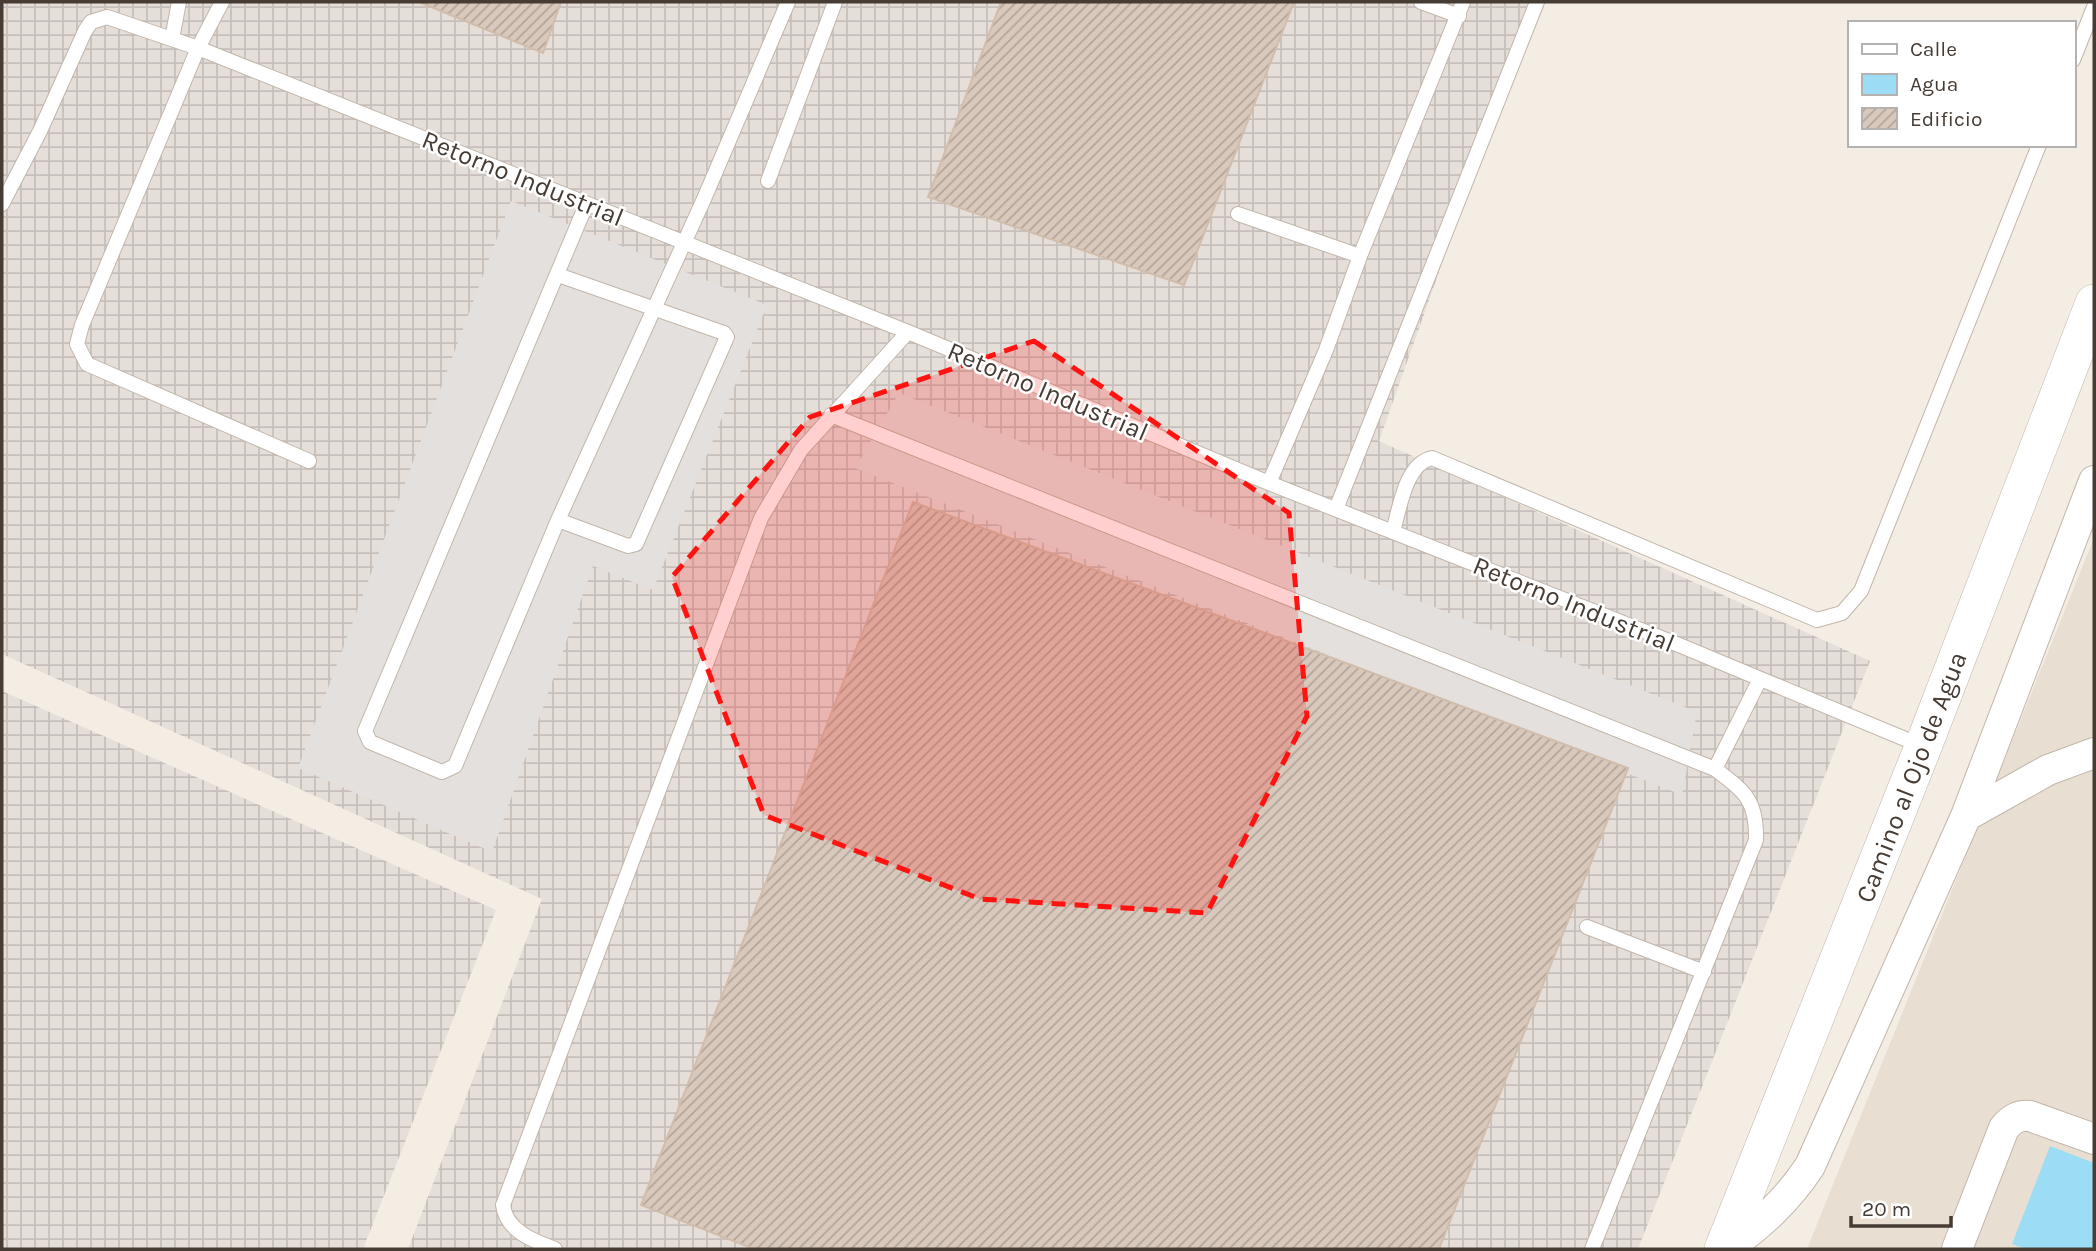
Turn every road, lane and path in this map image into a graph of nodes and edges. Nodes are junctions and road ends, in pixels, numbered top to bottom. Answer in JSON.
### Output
{"nodes":[{"id":1,"x":179,"y":2,"type":"edge"},
{"id":2,"x":222,"y":2,"type":"edge"},
{"id":3,"x":788,"y":2,"type":"edge"},
{"id":4,"x":835,"y":2,"type":"edge"},
{"id":5,"x":1421,"y":2,"type":"edge"},
{"id":6,"x":1537,"y":2,"type":"edge"},
{"id":7,"x":2094,"y":7,"type":"edge"},
{"id":8,"x":1461,"y":9,"type":"edge"},
{"id":9,"x":172,"y":39,"type":"junction"},
{"id":10,"x":198,"y":48,"type":"junction"},
{"id":11,"x":2075,"y":55,"type":"edge"},
{"id":12,"x":2038,"y":147,"type":"edge"},
{"id":13,"x":768,"y":181,"type":"dead end"},
{"id":14,"x":2,"y":204,"type":"edge"},
{"id":15,"x":586,"y":205,"type":"junction"},
{"id":16,"x":1238,"y":214,"type":"dead end"},
{"id":17,"x":685,"y":242,"type":"junction"},
{"id":18,"x":1360,"y":256,"type":"junction"},
{"id":19,"x":558,"y":275,"type":"junction"},
{"id":20,"x":2094,"y":303,"type":"edge"},
{"id":21,"x":652,"y":309,"type":"junction"},
{"id":22,"x":908,"y":332,"type":"junction"},
{"id":23,"x":831,"y":415,"type":"junction"},
{"id":24,"x":309,"y":461,"type":"dead end"},
{"id":25,"x":2094,"y":481,"type":"edge"},
{"id":26,"x":1269,"y":483,"type":"junction"},
{"id":27,"x":1336,"y":509,"type":"junction"},
{"id":28,"x":558,"y":520,"type":"junction"},
{"id":29,"x":1393,"y":531,"type":"junction"},
{"id":30,"x":1759,"y":681,"type":"junction"},
{"id":31,"x":1923,"y":747,"type":"junction"},
{"id":32,"x":2094,"y":753,"type":"edge"},
{"id":33,"x":1715,"y":769,"type":"junction"},
{"id":34,"x":1966,"y":816,"type":"junction"},
{"id":35,"x":1587,"y":927,"type":"dead end"},
{"id":36,"x":1704,"y":972,"type":"junction"},
{"id":37,"x":2094,"y":1139,"type":"edge"},
{"id":38,"x":555,"y":1249,"type":"edge"},
{"id":39,"x":1592,"y":1249,"type":"edge"},
{"id":40,"x":1725,"y":1249,"type":"edge"},
{"id":41,"x":1957,"y":1249,"type":"edge"}],
"edges":[{"from":1,"to":9,"type":"lane"},
{"from":2,"to":10,"type":"lane"},
{"from":3,"to":17,"type":"lane"},
{"from":4,"to":13,"type":"lane"},
{"from":5,"to":8,"type":"lane"},
{"from":6,"to":27,"type":"lane"},
{"from":7,"to":11,"type":"lane"},
{"from":8,"to":18,"type":"lane"},
{"from":9,"to":10,"type":"lane","name":"Retorno Industrial"},
{"from":9,"to":14,"type":"lane","name":"Retorno Industrial"},
{"from":10,"to":15,"type":"lane","name":"Retorno Industrial"},
{"from":10,"to":24,"type":"lane"},
{"from":12,"to":29,"type":"lane"},
{"from":15,"to":17,"type":"lane","name":"Retorno Industrial"},
{"from":15,"to":19,"type":"lane"},
{"from":16,"to":18,"type":"lane"},
{"from":17,"to":21,"type":"lane"},
{"from":17,"to":22,"type":"lane","name":"Retorno Industrial"},
{"from":18,"to":26,"type":"lane"},
{"from":19,"to":21,"type":"lane"},
{"from":19,"to":28,"type":"lane"},
{"from":20,"to":31,"type":"street","name":"Camino al Ojo de Agua"},
{"from":21,"to":28,"type":"lane"},
{"from":21,"to":28,"type":"lane"},
{"from":22,"to":23,"type":"lane"},
{"from":22,"to":26,"type":"lane","name":"Retorno Industrial"},
{"from":23,"to":33,"type":"lane"},
{"from":23,"to":38,"type":"lane"},
{"from":25,"to":34,"type":"street"},
{"from":26,"to":27,"type":"lane","name":"Retorno Industrial"},
{"from":27,"to":29,"type":"lane","name":"Retorno Industrial"},
{"from":29,"to":30,"type":"lane","name":"Retorno Industrial"},
{"from":30,"to":31,"type":"lane","name":"Retorno Industrial"},
{"from":30,"to":33,"type":"lane"},
{"from":31,"to":40,"type":"street","name":"Camino al Ojo de Agua"},
{"from":32,"to":34,"type":"street"},
{"from":33,"to":36,"type":"lane"},
{"from":34,"to":40,"type":"street"},
{"from":35,"to":36,"type":"lane"},
{"from":36,"to":39,"type":"lane"},
{"from":37,"to":41,"type":"street"}]}
